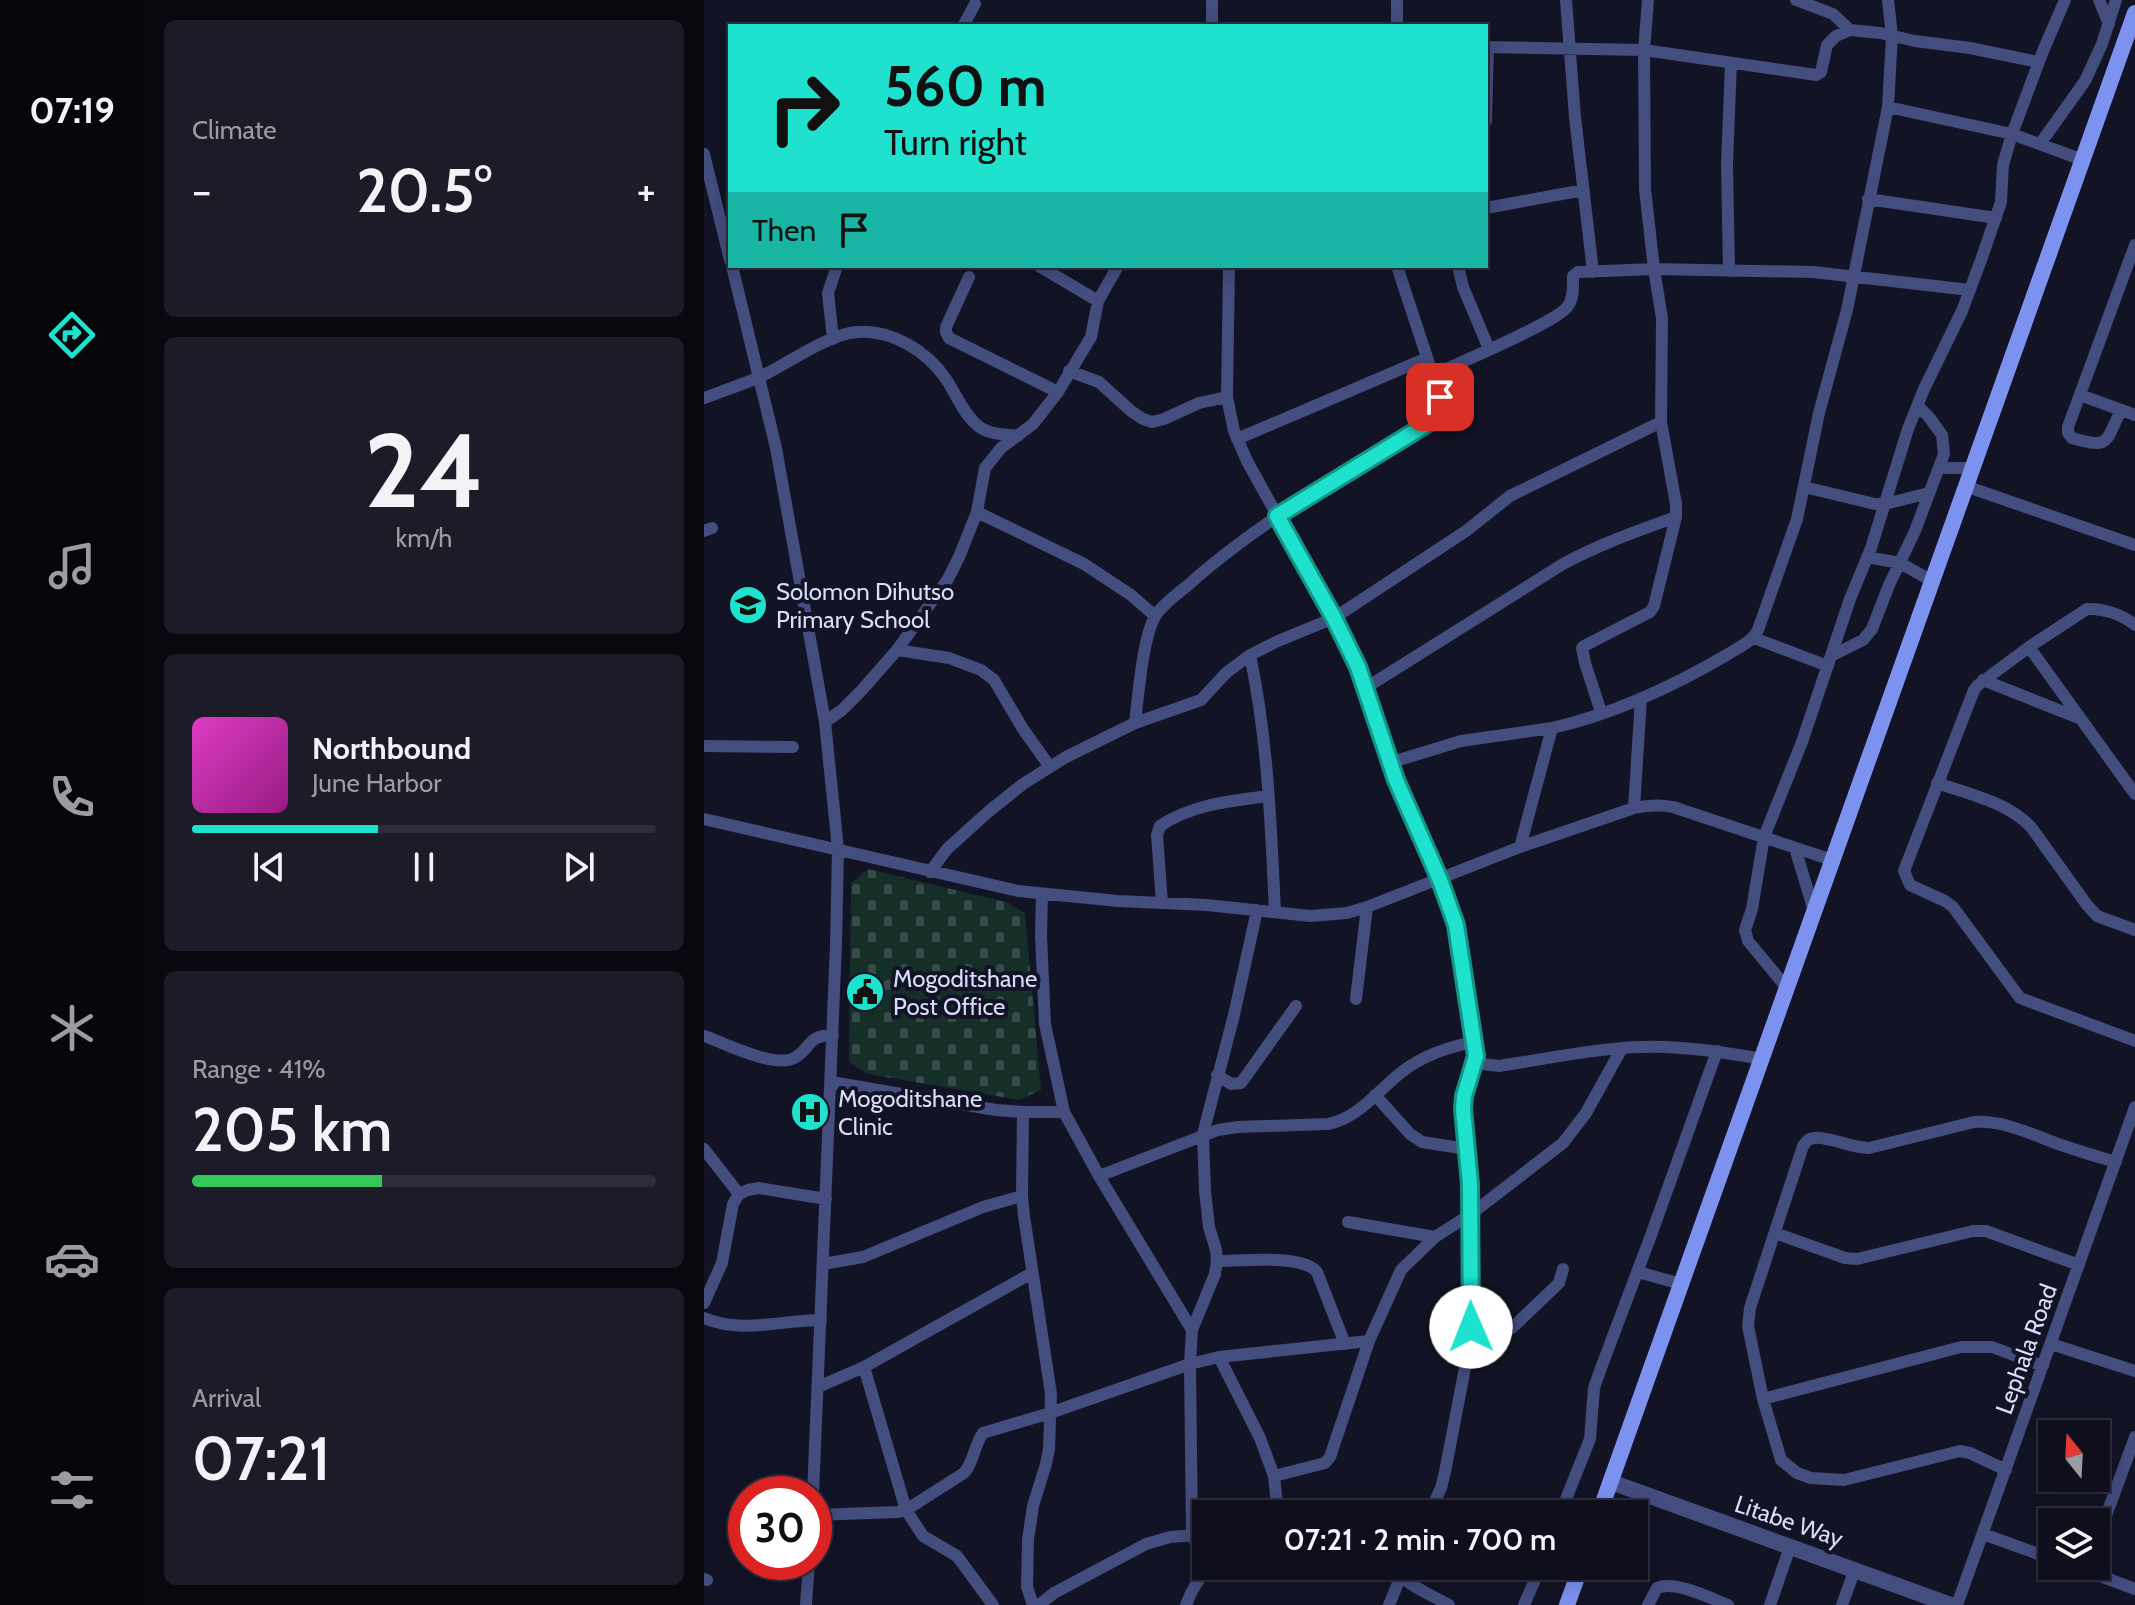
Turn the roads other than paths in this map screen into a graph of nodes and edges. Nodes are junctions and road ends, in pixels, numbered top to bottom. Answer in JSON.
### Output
{"nodes":[{"id":1,"x":1212,"y":0,"type":"edge"},
{"id":2,"x":1397,"y":0,"type":"edge"},
{"id":3,"x":1566,"y":0,"type":"edge"},
{"id":4,"x":1648,"y":0,"type":"edge"},
{"id":5,"x":1796,"y":0,"type":"edge"},
{"id":6,"x":1888,"y":0,"type":"edge"},
{"id":7,"x":2065,"y":0,"type":"edge"},
{"id":8,"x":2099,"y":0,"type":"edge"},
{"id":9,"x":2116,"y":0,"type":"edge"},
{"id":10,"x":975,"y":4,"type":"dead end"},
{"id":11,"x":2135,"y":13,"type":"edge"},
{"id":12,"x":964,"y":24,"type":"edge"},
{"id":13,"x":1212,"y":24,"type":"edge"},
{"id":14,"x":1397,"y":24,"type":"edge"},
{"id":15,"x":2109,"y":24,"type":"junction"},
{"id":16,"x":1850,"y":30,"type":"junction"},
{"id":17,"x":1892,"y":36,"type":"junction"},
{"id":18,"x":1488,"y":47,"type":"edge"},
{"id":19,"x":1569,"y":47,"type":"junction"},
{"id":20,"x":1644,"y":50,"type":"junction"},
{"id":21,"x":2038,"y":62,"type":"junction"},
{"id":22,"x":1731,"y":63,"type":"junction"},
{"id":23,"x":1888,"y":107,"type":"junction"},
{"id":24,"x":2012,"y":134,"type":"junction"},
{"id":25,"x":2040,"y":144,"type":"junction"},
{"id":26,"x":704,"y":154,"type":"edge"},
{"id":27,"x":2083,"y":160,"type":"junction"},
{"id":28,"x":1584,"y":190,"type":"junction"},
{"id":29,"x":1868,"y":199,"type":"junction"},
{"id":30,"x":1488,"y":208,"type":"edge"},
{"id":31,"x":1996,"y":218,"type":"junction"},
{"id":32,"x":726,"y":226,"type":"edge"},
{"id":33,"x":2135,"y":245,"type":"edge"},
{"id":34,"x":732,"y":268,"type":"edge"},
{"id":35,"x":836,"y":268,"type":"edge"},
{"id":36,"x":1042,"y":268,"type":"edge"},
{"id":37,"x":1117,"y":268,"type":"edge"},
{"id":38,"x":1229,"y":268,"type":"edge"},
{"id":39,"x":1398,"y":268,"type":"edge"},
{"id":40,"x":1458,"y":268,"type":"edge"},
{"id":41,"x":1654,"y":269,"type":"junction"},
{"id":42,"x":1729,"y":271,"type":"junction"},
{"id":43,"x":1593,"y":272,"type":"junction"},
{"id":44,"x":969,"y":277,"type":"dead end"},
{"id":45,"x":1853,"y":278,"type":"junction"},
{"id":46,"x":1970,"y":290,"type":"junction"},
{"id":47,"x":1098,"y":301,"type":"junction"},
{"id":48,"x":833,"y":339,"type":"junction"},
{"id":49,"x":1489,"y":349,"type":"junction"},
{"id":50,"x":1427,"y":358,"type":"junction"},
{"id":51,"x":1069,"y":371,"type":"junction"},
{"id":52,"x":1433,"y":375,"type":"junction"},
{"id":53,"x":759,"y":377,"type":"junction"},
{"id":54,"x":1058,"y":392,"type":"junction"},
{"id":55,"x":2080,"y":395,"type":"junction"},
{"id":56,"x":1227,"y":397,"type":"junction"},
{"id":57,"x":704,"y":398,"type":"edge"},
{"id":58,"x":1918,"y":406,"type":"junction"},
{"id":59,"x":2121,"y":410,"type":"junction"},
{"id":60,"x":2135,"y":415,"type":"edge"},
{"id":61,"x":1661,"y":422,"type":"junction"},
{"id":62,"x":1018,"y":436,"type":"junction"},
{"id":63,"x":1237,"y":439,"type":"junction"},
{"id":64,"x":1939,"y":468,"type":"junction"},
{"id":65,"x":1971,"y":468,"type":"junction"},
{"id":66,"x":1965,"y":486,"type":"junction"},
{"id":67,"x":1804,"y":487,"type":"junction"},
{"id":68,"x":1929,"y":493,"type":"junction"},
{"id":69,"x":1885,"y":504,"type":"junction"},
{"id":70,"x":977,"y":512,"type":"junction"},
{"id":71,"x":1277,"y":516,"type":"junction"},
{"id":72,"x":1676,"y":517,"type":"junction"},
{"id":73,"x":2135,"y":545,"type":"edge"},
{"id":74,"x":1867,"y":557,"type":"junction"},
{"id":75,"x":1900,"y":563,"type":"junction"},
{"id":76,"x":1932,"y":581,"type":"junction"},
{"id":77,"x":1155,"y":616,"type":"junction"},
{"id":78,"x":1334,"y":618,"type":"junction"},
{"id":79,"x":2135,"y":625,"type":"edge"},
{"id":80,"x":1754,"y":638,"type":"junction"},
{"id":81,"x":2029,"y":647,"type":"junction"},
{"id":82,"x":897,"y":650,"type":"junction"},
{"id":83,"x":1250,"y":655,"type":"junction"},
{"id":84,"x":1829,"y":661,"type":"junction"},
{"id":85,"x":1983,"y":680,"type":"junction"},
{"id":86,"x":1367,"y":687,"type":"junction"},
{"id":87,"x":1641,"y":698,"type":"junction"},
{"id":88,"x":1601,"y":712,"type":"junction"},
{"id":89,"x":2081,"y":719,"type":"junction"},
{"id":90,"x":825,"y":722,"type":"junction"},
{"id":91,"x":1135,"y":723,"type":"junction"},
{"id":92,"x":1552,"y":728,"type":"junction"},
{"id":93,"x":704,"y":746,"type":"edge"},
{"id":94,"x":793,"y":747,"type":"dead end"},
{"id":95,"x":1389,"y":763,"type":"junction"},
{"id":96,"x":1050,"y":767,"type":"junction"},
{"id":97,"x":1937,"y":783,"type":"junction"},
{"id":98,"x":2135,"y":794,"type":"edge"},
{"id":99,"x":1269,"y":796,"type":"junction"},
{"id":100,"x":1634,"y":808,"type":"junction"},
{"id":101,"x":704,"y":819,"type":"edge"},
{"id":102,"x":1764,"y":837,"type":"junction"},
{"id":103,"x":1520,"y":847,"type":"junction"},
{"id":104,"x":1795,"y":848,"type":"junction"},
{"id":105,"x":838,"y":849,"type":"junction"},
{"id":106,"x":1832,"y":860,"type":"junction"},
{"id":107,"x":930,"y":872,"type":"junction"},
{"id":108,"x":1440,"y":880,"type":"junction"},
{"id":109,"x":1042,"y":894,"type":"junction"},
{"id":110,"x":1162,"y":903,"type":"junction"},
{"id":111,"x":1367,"y":907,"type":"junction"},
{"id":112,"x":1257,"y":910,"type":"junction"},
{"id":113,"x":1814,"y":911,"type":"junction"},
{"id":114,"x":1275,"y":912,"type":"junction"},
{"id":115,"x":2135,"y":930,"type":"edge"},
{"id":116,"x":1787,"y":988,"type":"junction"},
{"id":117,"x":1356,"y":999,"type":"dead end"},
{"id":118,"x":1296,"y":1006,"type":"dead end"},
{"id":119,"x":833,"y":1035,"type":"junction"},
{"id":120,"x":704,"y":1036,"type":"edge"},
{"id":121,"x":2135,"y":1041,"type":"edge"},
{"id":122,"x":1472,"y":1042,"type":"junction"},
{"id":123,"x":1622,"y":1048,"type":"junction"},
{"id":124,"x":1717,"y":1051,"type":"junction"},
{"id":125,"x":1476,"y":1056,"type":"junction"},
{"id":126,"x":1762,"y":1059,"type":"junction"},
{"id":127,"x":1217,"y":1075,"type":"junction"},
{"id":128,"x":831,"y":1082,"type":"junction"},
{"id":129,"x":1375,"y":1095,"type":"junction"},
{"id":130,"x":2135,"y":1107,"type":"edge"},
{"id":131,"x":1023,"y":1112,"type":"junction"},
{"id":132,"x":1064,"y":1112,"type":"junction"},
{"id":133,"x":1203,"y":1134,"type":"junction"},
{"id":134,"x":2121,"y":1147,"type":"junction"},
{"id":135,"x":704,"y":1149,"type":"edge"},
{"id":136,"x":1467,"y":1149,"type":"junction"},
{"id":137,"x":2135,"y":1150,"type":"edge"},
{"id":138,"x":2116,"y":1162,"type":"junction"},
{"id":139,"x":1099,"y":1176,"type":"junction"},
{"id":140,"x":739,"y":1194,"type":"junction"},
{"id":141,"x":1022,"y":1196,"type":"junction"},
{"id":142,"x":826,"y":1199,"type":"junction"},
{"id":143,"x":1471,"y":1214,"type":"junction"},
{"id":144,"x":1348,"y":1222,"type":"dead end"},
{"id":145,"x":1775,"y":1233,"type":"junction"},
{"id":146,"x":1435,"y":1237,"type":"junction"},
{"id":147,"x":1217,"y":1261,"type":"junction"},
{"id":148,"x":823,"y":1264,"type":"junction"},
{"id":149,"x":2079,"y":1265,"type":"junction"},
{"id":150,"x":1563,"y":1269,"type":"dead end"},
{"id":151,"x":1638,"y":1272,"type":"junction"},
{"id":152,"x":1032,"y":1273,"type":"junction"},
{"id":153,"x":1681,"y":1284,"type":"junction"},
{"id":154,"x":704,"y":1303,"type":"edge"},
{"id":155,"x":704,"y":1318,"type":"edge"},
{"id":156,"x":821,"y":1320,"type":"junction"},
{"id":157,"x":1192,"y":1330,"type":"junction"},
{"id":158,"x":1471,"y":1333,"type":"junction"},
{"id":159,"x":1369,"y":1341,"type":"junction"},
{"id":160,"x":1345,"y":1344,"type":"junction"},
{"id":161,"x":2051,"y":1344,"type":"junction"},
{"id":162,"x":1219,"y":1357,"type":"junction"},
{"id":163,"x":1190,"y":1364,"type":"junction"},
{"id":164,"x":2043,"y":1366,"type":"junction"},
{"id":165,"x":864,"y":1367,"type":"junction"},
{"id":166,"x":2135,"y":1371,"type":"edge"},
{"id":167,"x":818,"y":1387,"type":"junction"},
{"id":168,"x":1763,"y":1399,"type":"junction"},
{"id":169,"x":1050,"y":1413,"type":"junction"},
{"id":170,"x":2135,"y":1437,"type":"edge"},
{"id":171,"x":2006,"y":1470,"type":"junction"},
{"id":172,"x":814,"y":1476,"type":"edge"},
{"id":173,"x":1274,"y":1476,"type":"junction"},
{"id":174,"x":2121,"y":1477,"type":"junction"},
{"id":175,"x":2135,"y":1481,"type":"edge"},
{"id":176,"x":1611,"y":1482,"type":"junction"},
{"id":177,"x":1192,"y":1500,"type":"edge"},
{"id":178,"x":1277,"y":1500,"type":"edge"},
{"id":179,"x":1435,"y":1500,"type":"edge"},
{"id":180,"x":1566,"y":1500,"type":"edge"},
{"id":181,"x":1604,"y":1500,"type":"edge"},
{"id":182,"x":2109,"y":1508,"type":"edge"},
{"id":183,"x":906,"y":1510,"type":"junction"},
{"id":184,"x":832,"y":1515,"type":"edge"},
{"id":185,"x":1192,"y":1534,"type":"edge"},
{"id":186,"x":1983,"y":1534,"type":"junction"},
{"id":187,"x":1790,"y":1547,"type":"junction"},
{"id":188,"x":2038,"y":1554,"type":"edge"},
{"id":189,"x":1855,"y":1569,"type":"junction"},
{"id":190,"x":2110,"y":1579,"type":"edge"},
{"id":191,"x":808,"y":1580,"type":"edge"},
{"id":192,"x":1198,"y":1580,"type":"edge"},
{"id":193,"x":1396,"y":1580,"type":"edge"},
{"id":194,"x":1414,"y":1580,"type":"edge"},
{"id":195,"x":1535,"y":1580,"type":"edge"},
{"id":196,"x":1576,"y":1580,"type":"edge"},
{"id":197,"x":2135,"y":1589,"type":"edge"},
{"id":198,"x":988,"y":1603,"type":"edge"},
{"id":199,"x":806,"y":1605,"type":"edge"},
{"id":200,"x":1036,"y":1605,"type":"edge"},
{"id":201,"x":1186,"y":1605,"type":"edge"},
{"id":202,"x":1389,"y":1605,"type":"edge"},
{"id":203,"x":1449,"y":1605,"type":"edge"},
{"id":204,"x":1524,"y":1605,"type":"edge"},
{"id":205,"x":1567,"y":1605,"type":"edge"},
{"id":206,"x":1648,"y":1605,"type":"edge"},
{"id":207,"x":1728,"y":1605,"type":"edge"},
{"id":208,"x":1770,"y":1605,"type":"edge"},
{"id":209,"x":1842,"y":1605,"type":"edge"},
{"id":210,"x":1954,"y":1605,"type":"edge"}],
"edges":[{"from":1,"to":13,"type":"street"},
{"from":2,"to":14,"type":"street"},
{"from":3,"to":19,"type":"street"},
{"from":4,"to":20,"type":"street"},
{"from":5,"to":16,"type":"street"},
{"from":6,"to":17,"type":"street"},
{"from":7,"to":21,"type":"street"},
{"from":8,"to":15,"type":"street"},
{"from":9,"to":15,"type":"street"},
{"from":10,"to":12,"type":"street"},
{"from":11,"to":27,"type":"main road"},
{"from":15,"to":25,"type":"street"},
{"from":16,"to":17,"type":"street"},
{"from":16,"to":22,"type":"street"},
{"from":17,"to":21,"type":"street"},
{"from":17,"to":23,"type":"street"},
{"from":18,"to":19,"type":"street"},
{"from":19,"to":20,"type":"street"},
{"from":19,"to":28,"type":"street"},
{"from":20,"to":22,"type":"street"},
{"from":20,"to":41,"type":"street"},
{"from":21,"to":24,"type":"street"},
{"from":22,"to":42,"type":"street"},
{"from":23,"to":24,"type":"street"},
{"from":23,"to":29,"type":"street"},
{"from":24,"to":25,"type":"street"},
{"from":24,"to":31,"type":"street"},
{"from":25,"to":27,"type":"street"},
{"from":26,"to":32,"type":"street"},
{"from":27,"to":65,"type":"main road"},
{"from":28,"to":30,"type":"street"},
{"from":28,"to":43,"type":"street"},
{"from":29,"to":31,"type":"street"},
{"from":29,"to":45,"type":"street"},
{"from":31,"to":46,"type":"street"},
{"from":33,"to":55,"type":"street"},
{"from":34,"to":53,"type":"street"},
{"from":35,"to":48,"type":"street"},
{"from":36,"to":47,"type":"street"},
{"from":37,"to":47,"type":"street"},
{"from":38,"to":56,"type":"street"},
{"from":39,"to":50,"type":"street"},
{"from":40,"to":49,"type":"street"},
{"from":41,"to":42,"type":"street"},
{"from":41,"to":43,"type":"street"},
{"from":41,"to":61,"type":"street"},
{"from":42,"to":45,"type":"street"},
{"from":43,"to":49,"type":"street"},
{"from":44,"to":54,"type":"street"},
{"from":45,"to":46,"type":"street"},
{"from":45,"to":67,"type":"street"},
{"from":46,"to":58,"type":"street"},
{"from":47,"to":51,"type":"street"},
{"from":48,"to":53,"type":"street"},
{"from":48,"to":62,"type":"street"},
{"from":49,"to":52,"type":"street"},
{"from":50,"to":52,"type":"street"},
{"from":50,"to":63,"type":"street"},
{"from":51,"to":54,"type":"street"},
{"from":51,"to":56,"type":"street"},
{"from":52,"to":71,"type":"street"},
{"from":53,"to":57,"type":"street"},
{"from":53,"to":90,"type":"street"},
{"from":54,"to":62,"type":"street"},
{"from":55,"to":59,"type":"street"},
{"from":55,"to":59,"type":"street"},
{"from":56,"to":63,"type":"street"},
{"from":58,"to":64,"type":"street"},
{"from":58,"to":69,"type":"street"},
{"from":59,"to":60,"type":"street"},
{"from":61,"to":72,"type":"street"},
{"from":61,"to":78,"type":"street"},
{"from":62,"to":70,"type":"street"},
{"from":63,"to":71,"type":"street"},
{"from":64,"to":65,"type":"street"},
{"from":64,"to":68,"type":"street"},
{"from":65,"to":66,"type":"main road"},
{"from":66,"to":73,"type":"street"},
{"from":66,"to":76,"type":"main road"},
{"from":67,"to":69,"type":"street"},
{"from":67,"to":80,"type":"street"},
{"from":68,"to":69,"type":"street"},
{"from":68,"to":75,"type":"street"},
{"from":69,"to":74,"type":"street"},
{"from":70,"to":77,"type":"street"},
{"from":70,"to":82,"type":"street"},
{"from":71,"to":77,"type":"street"},
{"from":71,"to":78,"type":"street"},
{"from":72,"to":86,"type":"street"},
{"from":72,"to":88,"type":"street"},
{"from":74,"to":75,"type":"street"},
{"from":74,"to":84,"type":"street"},
{"from":75,"to":76,"type":"street"},
{"from":75,"to":84,"type":"street"},
{"from":76,"to":106,"type":"main road"},
{"from":77,"to":91,"type":"street"},
{"from":78,"to":83,"type":"street"},
{"from":78,"to":86,"type":"street"},
{"from":79,"to":81,"type":"street"},
{"from":80,"to":84,"type":"street"},
{"from":80,"to":87,"type":"street"},
{"from":81,"to":85,"type":"street"},
{"from":81,"to":89,"type":"street"},
{"from":82,"to":90,"type":"street"},
{"from":82,"to":96,"type":"street"},
{"from":83,"to":91,"type":"street"},
{"from":83,"to":99,"type":"street"},
{"from":84,"to":102,"type":"street"},
{"from":85,"to":89,"type":"street"},
{"from":85,"to":97,"type":"street"},
{"from":86,"to":95,"type":"street"},
{"from":87,"to":88,"type":"street"},
{"from":87,"to":100,"type":"street"},
{"from":88,"to":92,"type":"street"},
{"from":89,"to":98,"type":"street"},
{"from":90,"to":105,"type":"street"},
{"from":91,"to":96,"type":"street"},
{"from":92,"to":95,"type":"street"},
{"from":92,"to":103,"type":"street"},
{"from":93,"to":94,"type":"street"},
{"from":95,"to":108,"type":"street"},
{"from":96,"to":107,"type":"street"},
{"from":97,"to":115,"type":"street"},
{"from":97,"to":121,"type":"street"},
{"from":99,"to":110,"type":"street"},
{"from":99,"to":114,"type":"street"},
{"from":100,"to":102,"type":"street"},
{"from":100,"to":103,"type":"street"},
{"from":101,"to":105,"type":"street"},
{"from":102,"to":104,"type":"street"},
{"from":102,"to":116,"type":"street"},
{"from":103,"to":108,"type":"street"},
{"from":104,"to":106,"type":"street"},
{"from":104,"to":113,"type":"street"},
{"from":105,"to":107,"type":"street"},
{"from":105,"to":119,"type":"street"},
{"from":106,"to":113,"type":"main road"},
{"from":107,"to":109,"type":"street"},
{"from":108,"to":111,"type":"street"},
{"from":108,"to":122,"type":"street"},
{"from":109,"to":110,"type":"street"},
{"from":109,"to":132,"type":"street"},
{"from":110,"to":112,"type":"street"},
{"from":111,"to":114,"type":"street"},
{"from":111,"to":117,"type":"street"},
{"from":112,"to":114,"type":"street"},
{"from":112,"to":127,"type":"street"},
{"from":113,"to":116,"type":"main road"},
{"from":116,"to":126,"type":"main road"},
{"from":118,"to":127,"type":"street"},
{"from":119,"to":120,"type":"street"},
{"from":119,"to":128,"type":"street"},
{"from":122,"to":125,"type":"street"},
{"from":122,"to":129,"type":"street"},
{"from":123,"to":124,"type":"street"},
{"from":123,"to":125,"type":"street"},
{"from":123,"to":143,"type":"street"},
{"from":124,"to":126,"type":"street"},
{"from":124,"to":151,"type":"street"},
{"from":125,"to":136,"type":"street"},
{"from":126,"to":153,"type":"main road"},
{"from":127,"to":133,"type":"street"},
{"from":128,"to":131,"type":"street"},
{"from":128,"to":142,"type":"street"},
{"from":129,"to":133,"type":"street"},
{"from":129,"to":136,"type":"street"},
{"from":130,"to":134,"type":"street","name":"Lephala Road"},
{"from":131,"to":132,"type":"street"},
{"from":131,"to":141,"type":"street"},
{"from":132,"to":139,"type":"street"},
{"from":133,"to":139,"type":"street"},
{"from":133,"to":147,"type":"street"},
{"from":134,"to":137,"type":"street"},
{"from":134,"to":138,"type":"street","name":"Lephala Road"},
{"from":135,"to":140,"type":"street"},
{"from":136,"to":143,"type":"street"},
{"from":138,"to":145,"type":"street"},
{"from":138,"to":149,"type":"street","name":"Lephala Road"},
{"from":139,"to":157,"type":"street"},
{"from":140,"to":142,"type":"street"},
{"from":140,"to":154,"type":"street"},
{"from":141,"to":148,"type":"street"},
{"from":141,"to":152,"type":"street"},
{"from":142,"to":148,"type":"street"},
{"from":143,"to":146,"type":"street"},
{"from":143,"to":158,"type":"street"},
{"from":144,"to":146,"type":"street"},
{"from":145,"to":149,"type":"street"},
{"from":145,"to":168,"type":"street"},
{"from":146,"to":159,"type":"street"},
{"from":147,"to":157,"type":"street"},
{"from":147,"to":160,"type":"street"},
{"from":148,"to":156,"type":"street"},
{"from":149,"to":161,"type":"street","name":"Lephala Road"},
{"from":150,"to":158,"type":"street"},
{"from":151,"to":153,"type":"street"},
{"from":151,"to":180,"type":"street"},
{"from":152,"to":165,"type":"street"},
{"from":152,"to":169,"type":"street"},
{"from":153,"to":176,"type":"main road"},
{"from":155,"to":156,"type":"street"},
{"from":156,"to":167,"type":"street"},
{"from":157,"to":163,"type":"street"},
{"from":158,"to":179,"type":"street"},
{"from":159,"to":160,"type":"street"},
{"from":159,"to":173,"type":"street"},
{"from":160,"to":162,"type":"street"},
{"from":161,"to":164,"type":"street","name":"Lephala Road"},
{"from":161,"to":166,"type":"street"},
{"from":162,"to":163,"type":"street"},
{"from":162,"to":173,"type":"street"},
{"from":163,"to":169,"type":"street"},
{"from":163,"to":177,"type":"street"},
{"from":164,"to":168,"type":"street"},
{"from":164,"to":171,"type":"street","name":"Lephala Road"},
{"from":165,"to":167,"type":"street"},
{"from":165,"to":183,"type":"street"},
{"from":167,"to":172,"type":"street"},
{"from":168,"to":171,"type":"street"},
{"from":169,"to":183,"type":"street"},
{"from":169,"to":200,"type":"street"},
{"from":170,"to":174,"type":"street"},
{"from":171,"to":186,"type":"street","name":"Lephala Road"},
{"from":173,"to":178,"type":"street"},
{"from":174,"to":175,"type":"street"},
{"from":174,"to":182,"type":"street"},
{"from":176,"to":181,"type":"main road"},
{"from":176,"to":187,"type":"street","name":"Litabe Way"},
{"from":183,"to":184,"type":"street"},
{"from":183,"to":198,"type":"street"},
{"from":185,"to":200,"type":"street"},
{"from":186,"to":188,"type":"street"},
{"from":186,"to":210,"type":"street","name":"Lephala Road"},
{"from":187,"to":189,"type":"street","name":"Litabe Way"},
{"from":187,"to":208,"type":"street"},
{"from":189,"to":209,"type":"street"},
{"from":189,"to":210,"type":"street","name":"Litabe Way"},
{"from":190,"to":197,"type":"street"},
{"from":191,"to":199,"type":"street"},
{"from":192,"to":201,"type":"street"},
{"from":193,"to":202,"type":"street"},
{"from":194,"to":203,"type":"street"},
{"from":195,"to":204,"type":"street"},
{"from":196,"to":205,"type":"main road"},
{"from":206,"to":207,"type":"street"}]}
